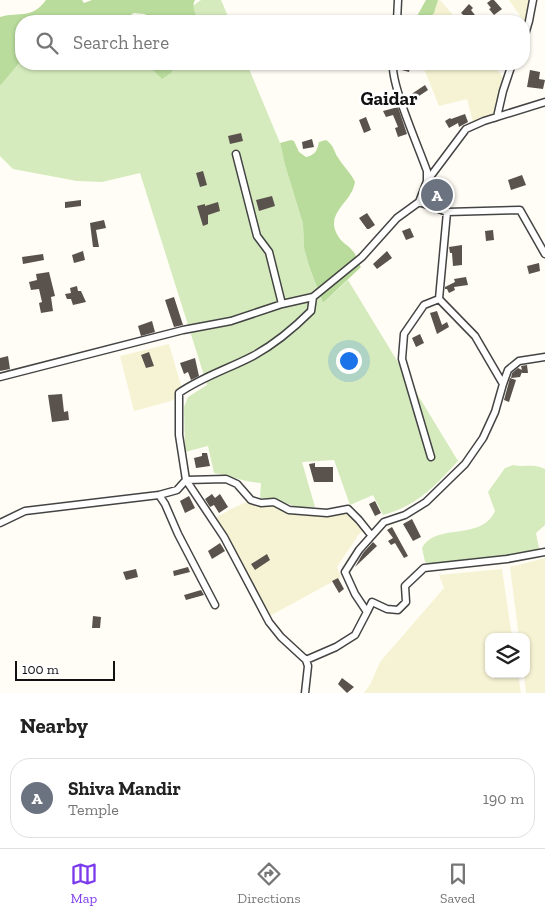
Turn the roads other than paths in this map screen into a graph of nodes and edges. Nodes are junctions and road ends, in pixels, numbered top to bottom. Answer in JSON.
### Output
{"nodes":[{"id":1,"x":398,"y":0,"type":"edge"},
{"id":2,"x":533,"y":0,"type":"edge"},
{"id":3,"x":397,"y":15,"type":"edge"},
{"id":4,"x":530,"y":16,"type":"edge"},
{"id":5,"x":392,"y":70,"type":"edge"},
{"id":6,"x":510,"y":70,"type":"edge"},
{"id":7,"x":545,"y":102,"type":"edge"},
{"id":8,"x":484,"y":121,"type":"junction"},
{"id":9,"x":236,"y":154,"type":"dead end"},
{"id":10,"x":427,"y":181,"type":"junction"},
{"id":11,"x":419,"y":202,"type":"junction"},
{"id":12,"x":447,"y":212,"type":"junction"},
{"id":13,"x":545,"y":254,"type":"edge"},
{"id":14,"x":313,"y":297,"type":"junction"},
{"id":15,"x":439,"y":299,"type":"junction"},
{"id":16,"x":282,"y":304,"type":"junction"},
{"id":17,"x":545,"y":357,"type":"edge"},
{"id":18,"x":0,"y":377,"type":"edge"},
{"id":19,"x":503,"y":384,"type":"junction"},
{"id":20,"x":431,"y":457,"type":"dead end"},
{"id":21,"x":186,"y":480,"type":"junction"},
{"id":22,"x":159,"y":495,"type":"junction"},
{"id":23,"x":0,"y":523,"type":"edge"},
{"id":24,"x":371,"y":535,"type":"junction"},
{"id":25,"x":545,"y":552,"type":"edge"},
{"id":26,"x":215,"y":606,"type":"dead end"},
{"id":27,"x":367,"y":612,"type":"junction"},
{"id":28,"x":306,"y":660,"type":"junction"},
{"id":29,"x":305,"y":693,"type":"edge"}],
"edges":[{"from":1,"to":3,"type":"street"},
{"from":2,"to":4,"type":"street"},
{"from":5,"to":10,"type":"street"},
{"from":6,"to":8,"type":"street"},
{"from":7,"to":8,"type":"street"},
{"from":8,"to":10,"type":"street"},
{"from":9,"to":16,"type":"street"},
{"from":10,"to":11,"type":"street"},
{"from":11,"to":12,"type":"street"},
{"from":11,"to":14,"type":"street"},
{"from":12,"to":13,"type":"street"},
{"from":12,"to":15,"type":"street"},
{"from":14,"to":16,"type":"street"},
{"from":14,"to":21,"type":"street"},
{"from":15,"to":19,"type":"street"},
{"from":15,"to":20,"type":"street"},
{"from":16,"to":18,"type":"street"},
{"from":17,"to":19,"type":"street"},
{"from":19,"to":24,"type":"street"},
{"from":21,"to":22,"type":"street"},
{"from":21,"to":24,"type":"street"},
{"from":21,"to":28,"type":"street"},
{"from":22,"to":23,"type":"street"},
{"from":22,"to":26,"type":"street"},
{"from":24,"to":27,"type":"street"},
{"from":25,"to":27,"type":"street"},
{"from":27,"to":28,"type":"street"},
{"from":28,"to":29,"type":"street"}]}
